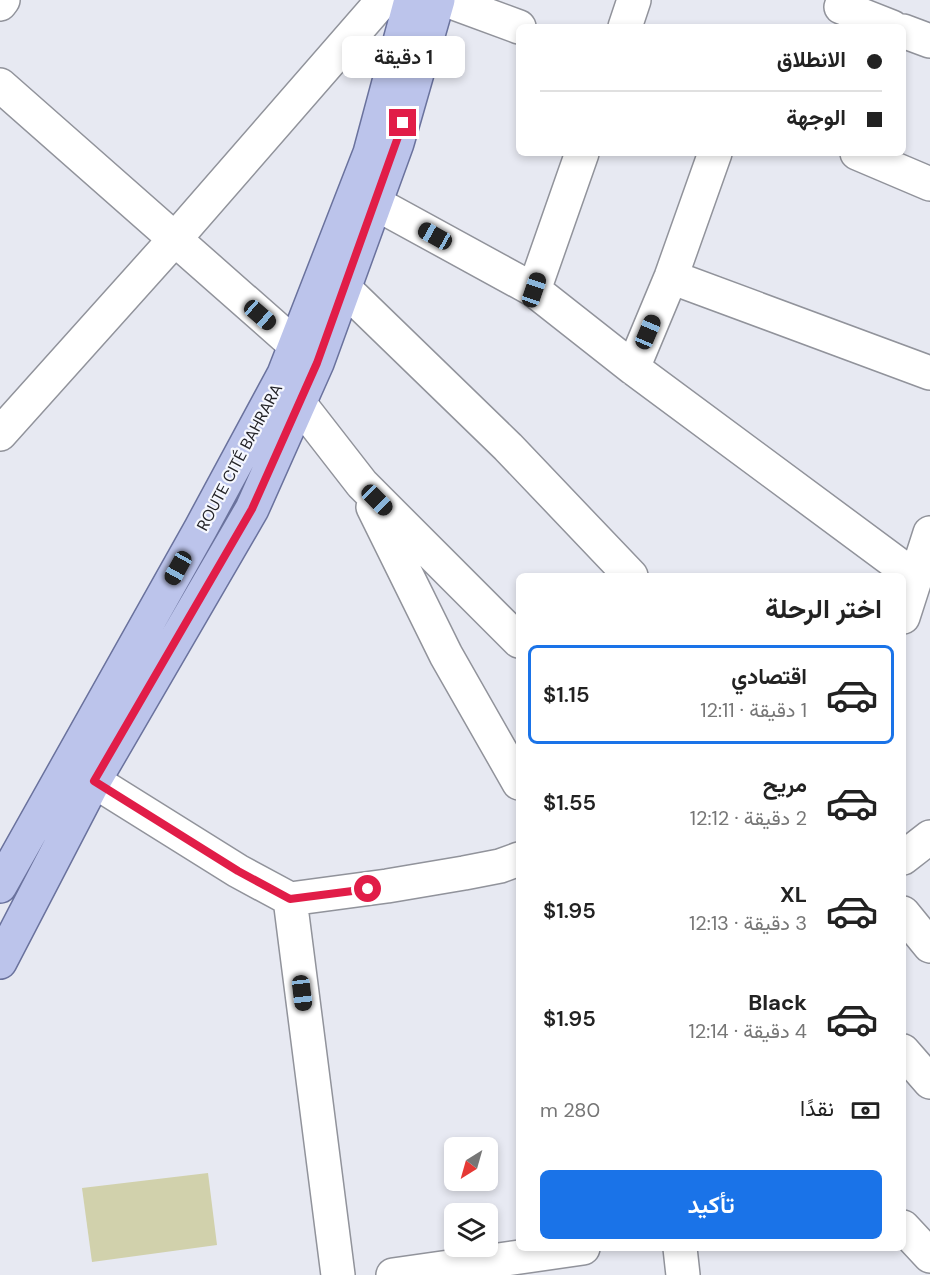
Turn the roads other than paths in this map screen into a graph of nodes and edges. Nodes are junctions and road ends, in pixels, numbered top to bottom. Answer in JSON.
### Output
{"nodes":[{"id":1,"x":3,"y":0,"type":"edge"},
{"id":2,"x":383,"y":0,"type":"edge"},
{"id":3,"x":411,"y":0,"type":"edge"},
{"id":4,"x":438,"y":0,"type":"edge"},
{"id":5,"x":446,"y":0,"type":"edge"},
{"id":6,"x":634,"y":0,"type":"edge"},
{"id":7,"x":0,"y":4,"type":"edge"},
{"id":8,"x":839,"y":11,"type":"edge"},
{"id":9,"x":626,"y":24,"type":"edge"},
{"id":10,"x":882,"y":24,"type":"edge"},
{"id":11,"x":516,"y":26,"type":"edge"},
{"id":12,"x":906,"y":32,"type":"edge"},
{"id":13,"x":930,"y":41,"type":"edge"},
{"id":14,"x":0,"y":85,"type":"edge"},
{"id":15,"x":581,"y":156,"type":"edge"},
{"id":16,"x":714,"y":156,"type":"edge"},
{"id":17,"x":864,"y":156,"type":"edge"},
{"id":18,"x":930,"y":184,"type":"edge"},
{"id":19,"x":375,"y":203,"type":"junction"},
{"id":20,"x":174,"y":240,"type":"junction"},
{"id":21,"x":671,"y":277,"type":"junction"},
{"id":22,"x":344,"y":288,"type":"junction"},
{"id":23,"x":534,"y":290,"type":"junction"},
{"id":24,"x":295,"y":345,"type":"junction"},
{"id":25,"x":633,"y":368,"type":"junction"},
{"id":26,"x":930,"y":373,"type":"edge"},
{"id":27,"x":287,"y":396,"type":"junction"},
{"id":28,"x":0,"y":434,"type":"edge"},
{"id":29,"x":362,"y":484,"type":"junction"},
{"id":30,"x":930,"y":535,"type":"edge"},
{"id":31,"x":628,"y":573,"type":"edge"},
{"id":32,"x":915,"y":577,"type":"junction"},
{"id":33,"x":906,"y":607,"type":"edge"},
{"id":34,"x":516,"y":638,"type":"edge"},
{"id":35,"x":516,"y":778,"type":"edge"},
{"id":36,"x":94,"y":781,"type":"junction"},
{"id":37,"x":930,"y":837,"type":"edge"},
{"id":38,"x":906,"y":856,"type":"edge"},
{"id":39,"x":516,"y":860,"type":"edge"},
{"id":40,"x":0,"y":885,"type":"edge"},
{"id":41,"x":290,"y":899,"type":"junction"},
{"id":42,"x":906,"y":917,"type":"edge"},
{"id":43,"x":930,"y":946,"type":"edge"},
{"id":44,"x":0,"y":962,"type":"edge"},
{"id":45,"x":906,"y":1054,"type":"edge"},
{"id":46,"x":930,"y":1082,"type":"edge"},
{"id":47,"x":906,"y":1230,"type":"edge"},
{"id":48,"x":561,"y":1251,"type":"edge"},
{"id":49,"x":680,"y":1251,"type":"edge"},
{"id":50,"x":930,"y":1256,"type":"edge"},
{"id":51,"x":339,"y":1275,"type":"edge"},
{"id":52,"x":393,"y":1275,"type":"edge"},
{"id":53,"x":683,"y":1275,"type":"edge"}],
"edges":[{"from":1,"to":7,"type":"street"},
{"from":2,"to":20,"type":"street"},
{"from":3,"to":24,"type":"main road","name":"ROUTE CITÉ BAHRARA"},
{"from":4,"to":19,"type":"main road"},
{"from":5,"to":11,"type":"street"},
{"from":6,"to":9,"type":"street"},
{"from":8,"to":10,"type":"street"},
{"from":12,"to":13,"type":"street"},
{"from":14,"to":20,"type":"street"},
{"from":15,"to":23,"type":"street"},
{"from":16,"to":21,"type":"street"},
{"from":17,"to":18,"type":"street"},
{"from":19,"to":22,"type":"main road"},
{"from":19,"to":23,"type":"street"},
{"from":20,"to":24,"type":"street"},
{"from":20,"to":28,"type":"street"},
{"from":21,"to":25,"type":"street"},
{"from":21,"to":26,"type":"street"},
{"from":22,"to":27,"type":"main road"},
{"from":22,"to":31,"type":"street"},
{"from":23,"to":25,"type":"street"},
{"from":24,"to":27,"type":"main road","name":"ROUTE CITÉ BAHRARA"},
{"from":25,"to":32,"type":"street"},
{"from":27,"to":29,"type":"street"},
{"from":27,"to":36,"type":"main road"},
{"from":27,"to":40,"type":"main road","name":"ROUTE CITÉ BAHRARA"},
{"from":29,"to":34,"type":"street"},
{"from":29,"to":35,"type":"street"},
{"from":30,"to":32,"type":"street"},
{"from":32,"to":33,"type":"street"},
{"from":36,"to":41,"type":"street"},
{"from":36,"to":44,"type":"main road"},
{"from":37,"to":38,"type":"street"},
{"from":39,"to":41,"type":"street"},
{"from":41,"to":51,"type":"street"},
{"from":42,"to":43,"type":"street"},
{"from":45,"to":46,"type":"street"},
{"from":47,"to":50,"type":"street"},
{"from":48,"to":52,"type":"street"},
{"from":49,"to":53,"type":"street"}]}
